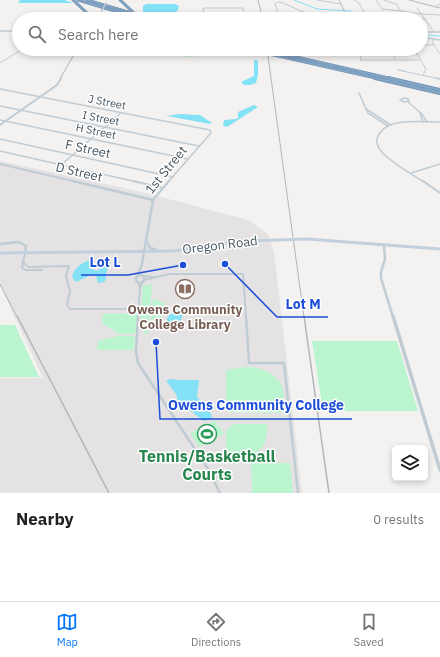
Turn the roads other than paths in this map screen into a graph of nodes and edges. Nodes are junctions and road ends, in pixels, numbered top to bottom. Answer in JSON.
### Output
{"nodes":[{"id":1,"x":73,"y":0,"type":"edge"},
{"id":2,"x":78,"y":0,"type":"edge"},
{"id":3,"x":87,"y":0,"type":"edge"},
{"id":4,"x":107,"y":0,"type":"edge"},
{"id":5,"x":120,"y":0,"type":"edge"},
{"id":6,"x":317,"y":0,"type":"edge"},
{"id":7,"x":339,"y":0,"type":"edge"},
{"id":8,"x":354,"y":0,"type":"edge"},
{"id":9,"x":376,"y":0,"type":"edge"},
{"id":10,"x":384,"y":0,"type":"edge"},
{"id":11,"x":341,"y":4,"type":"junction"},
{"id":12,"x":440,"y":4,"type":"edge"},
{"id":13,"x":436,"y":6,"type":"dead end"},
{"id":14,"x":417,"y":8,"type":"dead end"},
{"id":15,"x":400,"y":11,"type":"junction"},
{"id":16,"x":86,"y":12,"type":"edge"},
{"id":17,"x":101,"y":12,"type":"edge"},
{"id":18,"x":118,"y":12,"type":"edge"},
{"id":19,"x":128,"y":12,"type":"edge"},
{"id":20,"x":135,"y":12,"type":"edge"},
{"id":21,"x":204,"y":12,"type":"edge"},
{"id":22,"x":244,"y":12,"type":"edge"},
{"id":23,"x":277,"y":12,"type":"edge"},
{"id":24,"x":304,"y":12,"type":"edge"},
{"id":25,"x":344,"y":12,"type":"edge"},
{"id":26,"x":364,"y":12,"type":"edge"},
{"id":27,"x":407,"y":12,"type":"edge"},
{"id":28,"x":420,"y":12,"type":"edge"},
{"id":29,"x":428,"y":14,"type":"edge"},
{"id":30,"x":440,"y":15,"type":"edge"},
{"id":31,"x":428,"y":22,"type":"edge"},
{"id":32,"x":0,"y":31,"type":"edge"},
{"id":33,"x":12,"y":31,"type":"edge"},
{"id":34,"x":428,"y":32,"type":"edge"},
{"id":35,"x":434,"y":32,"type":"junction"},
{"id":36,"x":440,"y":32,"type":"edge"},
{"id":37,"x":428,"y":38,"type":"edge"},
{"id":38,"x":434,"y":39,"type":"junction"},
{"id":39,"x":440,"y":40,"type":"edge"},
{"id":40,"x":428,"y":45,"type":"edge"},
{"id":41,"x":434,"y":45,"type":"junction"},
{"id":42,"x":440,"y":54,"type":"edge"},
{"id":43,"x":12,"y":56,"type":"edge"},
{"id":44,"x":73,"y":56,"type":"edge"},
{"id":45,"x":283,"y":56,"type":"edge"},
{"id":46,"x":283,"y":56,"type":"edge"},
{"id":47,"x":360,"y":56,"type":"edge"},
{"id":48,"x":394,"y":56,"type":"edge"},
{"id":49,"x":418,"y":56,"type":"edge"},
{"id":50,"x":396,"y":60,"type":"junction"},
{"id":51,"x":421,"y":60,"type":"junction"},
{"id":52,"x":0,"y":63,"type":"edge"},
{"id":53,"x":404,"y":71,"type":"dead end"},
{"id":54,"x":423,"y":75,"type":"junction"},
{"id":55,"x":440,"y":79,"type":"edge"},
{"id":56,"x":0,"y":89,"type":"edge"},
{"id":57,"x":440,"y":90,"type":"edge"},
{"id":58,"x":359,"y":93,"type":"dead end"},
{"id":59,"x":440,"y":93,"type":"edge"},
{"id":60,"x":40,"y":97,"type":"junction"},
{"id":61,"x":408,"y":102,"type":"dead end"},
{"id":62,"x":0,"y":106,"type":"edge"},
{"id":63,"x":22,"y":110,"type":"junction"},
{"id":64,"x":122,"y":113,"type":"junction"},
{"id":65,"x":420,"y":113,"type":"junction"},
{"id":66,"x":0,"y":120,"type":"edge"},
{"id":67,"x":6,"y":121,"type":"junction"},
{"id":68,"x":423,"y":122,"type":"junction"},
{"id":69,"x":427,"y":122,"type":"junction"},
{"id":70,"x":440,"y":122,"type":"edge"},
{"id":71,"x":0,"y":125,"type":"edge"},
{"id":72,"x":390,"y":125,"type":"junction"},
{"id":73,"x":106,"y":127,"type":"junction"},
{"id":74,"x":211,"y":131,"type":"joint"},
{"id":75,"x":0,"y":139,"type":"edge"},
{"id":76,"x":92,"y":139,"type":"junction"},
{"id":77,"x":200,"y":146,"type":"junction"},
{"id":78,"x":0,"y":151,"type":"edge"},
{"id":79,"x":73,"y":155,"type":"junction"},
{"id":80,"x":188,"y":159,"type":"junction"},
{"id":81,"x":0,"y":164,"type":"edge"},
{"id":82,"x":440,"y":164,"type":"edge"},
{"id":83,"x":61,"y":165,"type":"junction"},
{"id":84,"x":411,"y":173,"type":"junction"},
{"id":85,"x":173,"y":177,"type":"junction"},
{"id":86,"x":163,"y":188,"type":"junction"},
{"id":87,"x":440,"y":193,"type":"edge"},
{"id":88,"x":153,"y":200,"type":"junction"},
{"id":89,"x":146,"y":240,"type":"junction"},
{"id":90,"x":0,"y":244,"type":"edge"},
{"id":91,"x":384,"y":246,"type":"junction"},
{"id":92,"x":440,"y":249,"type":"edge"},
{"id":93,"x":159,"y":251,"type":"junction"},
{"id":94,"x":145,"y":252,"type":"junction"},
{"id":95,"x":0,"y":253,"type":"edge"},
{"id":96,"x":25,"y":253,"type":"junction"},
{"id":97,"x":22,"y":262,"type":"junction"},
{"id":98,"x":141,"y":269,"type":"junction"},
{"id":99,"x":42,"y":270,"type":"dead end"},
{"id":100,"x":137,"y":276,"type":"junction"},
{"id":101,"x":144,"y":276,"type":"junction"},
{"id":102,"x":154,"y":277,"type":"junction"},
{"id":103,"x":144,"y":281,"type":"junction"},
{"id":104,"x":138,"y":282,"type":"junction"},
{"id":105,"x":140,"y":288,"type":"junction"},
{"id":106,"x":140,"y":309,"type":"junction"},
{"id":107,"x":440,"y":470,"type":"edge"},
{"id":108,"x":219,"y":493,"type":"edge"},
{"id":109,"x":298,"y":493,"type":"edge"}],
"edges":[{"from":1,"to":16,"type":"highway"},
{"from":2,"to":18,"type":"highway"},
{"from":3,"to":19,"type":"highway"},
{"from":4,"to":17,"type":"street","bridge":true},
{"from":5,"to":20,"type":"highway"},
{"from":6,"to":11,"type":"street"},
{"from":7,"to":11,"type":"street"},
{"from":8,"to":26,"type":"street"},
{"from":9,"to":15,"type":"street"},
{"from":10,"to":15,"type":"street"},
{"from":11,"to":25,"type":"street"},
{"from":12,"to":13,"type":"street"},
{"from":14,"to":28,"type":"street"},
{"from":15,"to":27,"type":"street"},
{"from":21,"to":22,"type":"street"},
{"from":23,"to":24,"type":"street"},
{"from":29,"to":30,"type":"street"},
{"from":31,"to":35,"type":"street"},
{"from":32,"to":33,"type":"street"},
{"from":34,"to":35,"type":"street"},
{"from":35,"to":36,"type":"street"},
{"from":37,"to":38,"type":"street"},
{"from":38,"to":39,"type":"street"},
{"from":38,"to":41,"type":"street"},
{"from":40,"to":41,"type":"street"},
{"from":41,"to":42,"type":"street"},
{"from":43,"to":52,"type":"street"},
{"from":44,"to":60,"type":"street"},
{"from":45,"to":57,"type":"highway"},
{"from":46,"to":59,"type":"highway"},
{"from":47,"to":50,"type":"street"},
{"from":48,"to":50,"type":"street"},
{"from":49,"to":51,"type":"street"},
{"from":50,"to":51,"type":"street"},
{"from":51,"to":54,"type":"street"},
{"from":53,"to":54,"type":"street"},
{"from":54,"to":55,"type":"street"},
{"from":56,"to":60,"type":"street","name":"J Street"},
{"from":58,"to":72,"type":"street"},
{"from":60,"to":63,"type":"street"},
{"from":60,"to":64,"type":"street","name":"J Street"},
{"from":61,"to":65,"type":"street"},
{"from":62,"to":63,"type":"street","name":"I Street"},
{"from":63,"to":67,"type":"street"},
{"from":63,"to":73,"type":"street","name":"I Street"},
{"from":64,"to":73,"type":"street"},
{"from":64,"to":74,"type":"street","name":"J Street"},
{"from":65,"to":68,"type":"street"},
{"from":65,"to":69,"type":"street"},
{"from":66,"to":67,"type":"street","name":"H Street"},
{"from":67,"to":71,"type":"street"},
{"from":67,"to":76,"type":"street","name":"H Street"},
{"from":68,"to":69,"type":"street"},
{"from":68,"to":72,"type":"street"},
{"from":69,"to":70,"type":"street"},
{"from":72,"to":84,"type":"street"},
{"from":73,"to":76,"type":"street"},
{"from":73,"to":77,"type":"street","name":"I Street"},
{"from":74,"to":77,"type":"street","name":"1st Street"},
{"from":75,"to":79,"type":"street","name":"F Street"},
{"from":76,"to":79,"type":"street"},
{"from":76,"to":80,"type":"street","name":"H Street"},
{"from":77,"to":80,"type":"street","name":"1st Street"},
{"from":78,"to":83,"type":"street"},
{"from":79,"to":83,"type":"street"},
{"from":79,"to":85,"type":"street","name":"F Street"},
{"from":80,"to":85,"type":"street","name":"1st Street"},
{"from":81,"to":88,"type":"street","name":"D Street"},
{"from":82,"to":84,"type":"street"},
{"from":83,"to":86,"type":"street"},
{"from":84,"to":87,"type":"street"},
{"from":85,"to":86,"type":"street","name":"1st Street"},
{"from":86,"to":88,"type":"street","name":"1st Street"},
{"from":88,"to":89,"type":"street","name":"1st Street"},
{"from":89,"to":93,"type":"main road"},
{"from":89,"to":94,"type":"street","name":"1st Street"},
{"from":90,"to":96,"type":"street"},
{"from":91,"to":92,"type":"main road","name":"Oregon Road"},
{"from":91,"to":93,"type":"main road","name":"Oregon Road","bridge":true},
{"from":91,"to":107,"type":"street"},
{"from":93,"to":94,"type":"main road","name":"Oregon Road"},
{"from":94,"to":96,"type":"main road","name":"Oregon Road"},
{"from":94,"to":98,"type":"street","name":"1st Street"},
{"from":95,"to":96,"type":"main road","name":"Oregon Road"},
{"from":96,"to":97,"type":"street"},
{"from":97,"to":99,"type":"street"},
{"from":97,"to":106,"type":"street"},
{"from":98,"to":100,"type":"street"},
{"from":98,"to":101,"type":"street"},
{"from":100,"to":101,"type":"street"},
{"from":100,"to":104,"type":"street"},
{"from":101,"to":102,"type":"street"},
{"from":101,"to":103,"type":"street"},
{"from":102,"to":103,"type":"street"},
{"from":102,"to":109,"type":"street"},
{"from":103,"to":104,"type":"street"},
{"from":103,"to":105,"type":"street"},
{"from":104,"to":105,"type":"street"},
{"from":105,"to":106,"type":"street"},
{"from":106,"to":108,"type":"street"}]}
